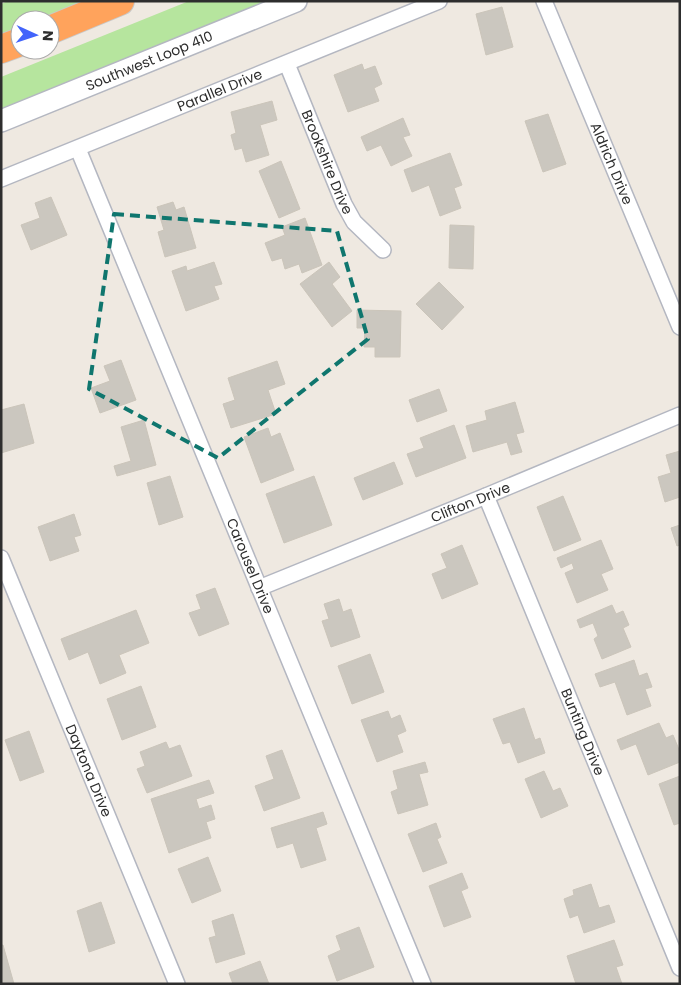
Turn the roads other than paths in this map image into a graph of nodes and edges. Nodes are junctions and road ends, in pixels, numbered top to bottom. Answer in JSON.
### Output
{"nodes":[{"id":1,"x":120,"y":1,"type":"edge"},
{"id":2,"x":296,"y":1,"type":"edge"},
{"id":3,"x":439,"y":1,"type":"edge"},
{"id":4,"x":544,"y":1,"type":"edge"},
{"id":5,"x":60,"y":26,"type":"edge"},
{"id":6,"x":287,"y":64,"type":"junction"},
{"id":7,"x":1,"y":120,"type":"edge"},
{"id":8,"x":78,"y":149,"type":"junction"},
{"id":9,"x":1,"y":179,"type":"edge"},
{"id":10,"x":382,"y":250,"type":"dead end"},
{"id":11,"x":680,"y":327,"type":"edge"},
{"id":12,"x":680,"y":415,"type":"edge"},
{"id":13,"x":486,"y":496,"type":"junction"},
{"id":14,"x":1,"y":558,"type":"edge"},
{"id":15,"x":259,"y":588,"type":"junction"},
{"id":16,"x":680,"y":968,"type":"edge"},
{"id":17,"x":177,"y":984,"type":"edge"},
{"id":18,"x":422,"y":984,"type":"edge"}],
"edges":[{"from":1,"to":5,"type":"highway"},
{"from":2,"to":7,"type":"main road","name":"Southwest Loop 410"},
{"from":3,"to":6,"type":"street","name":"Parallel Drive"},
{"from":4,"to":11,"type":"street","name":"Aldrich Drive"},
{"from":6,"to":8,"type":"street","name":"Parallel Drive"},
{"from":6,"to":10,"type":"street","name":"Brookshire Drive"},
{"from":8,"to":9,"type":"street","name":"Parallel Drive"},
{"from":8,"to":15,"type":"street","name":"Carousel Drive"},
{"from":12,"to":13,"type":"street","name":"Clifton Drive"},
{"from":13,"to":15,"type":"street","name":"Clifton Drive"},
{"from":13,"to":16,"type":"street","name":"Bunting Drive"},
{"from":14,"to":17,"type":"street","name":"Daytona Drive"},
{"from":15,"to":18,"type":"street","name":"Carousel Drive"}]}
